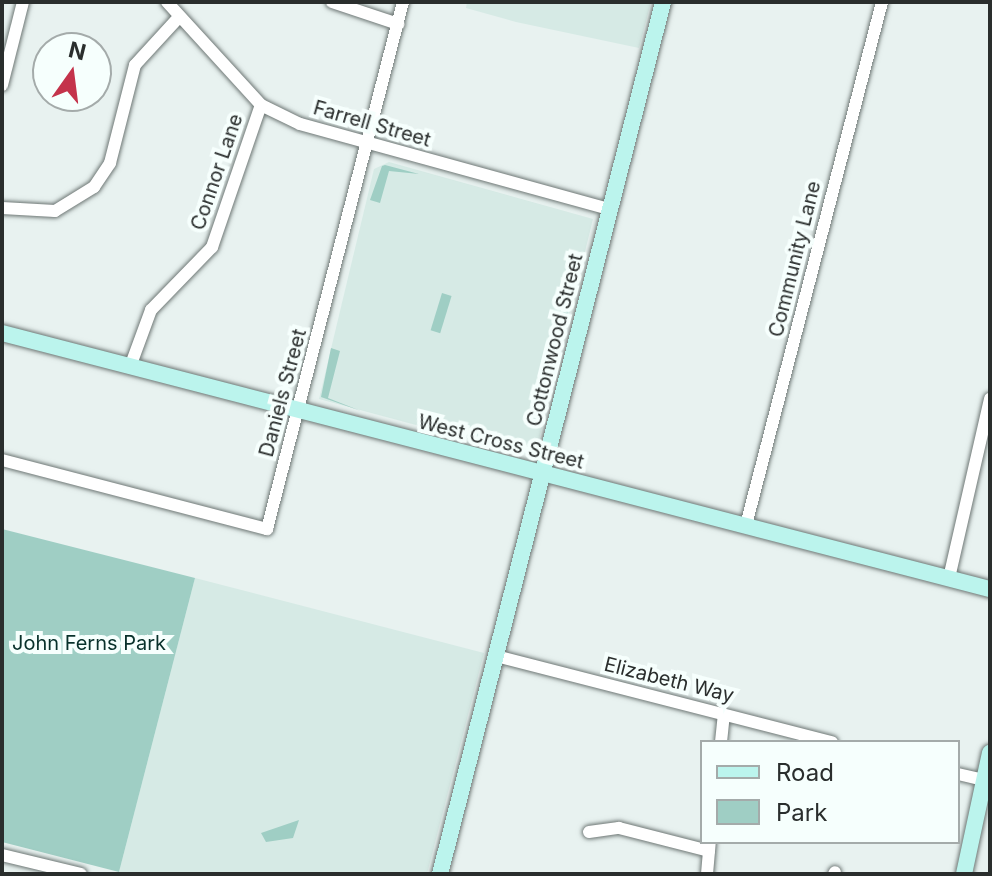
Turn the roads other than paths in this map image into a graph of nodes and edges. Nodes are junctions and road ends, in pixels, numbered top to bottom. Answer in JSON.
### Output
{"nodes":[{"id":1,"x":23,"y":2,"type":"edge"},
{"id":2,"x":167,"y":2,"type":"edge"},
{"id":3,"x":332,"y":2,"type":"edge"},
{"id":4,"x":403,"y":2,"type":"edge"},
{"id":5,"x":663,"y":2,"type":"edge"},
{"id":6,"x":882,"y":2,"type":"edge"},
{"id":7,"x":179,"y":17,"type":"junction"},
{"id":8,"x":398,"y":24,"type":"junction"},
{"id":9,"x":2,"y":85,"type":"edge"},
{"id":10,"x":261,"y":105,"type":"junction"},
{"id":11,"x":367,"y":145,"type":"junction"},
{"id":12,"x":2,"y":208,"type":"edge"},
{"id":13,"x":609,"y":209,"type":"junction"},
{"id":14,"x":2,"y":333,"type":"edge"},
{"id":15,"x":130,"y":367,"type":"junction"},
{"id":16,"x":990,"y":399,"type":"edge"},
{"id":17,"x":299,"y":409,"type":"junction"},
{"id":18,"x":2,"y":460,"type":"edge"},
{"id":19,"x":542,"y":473,"type":"junction"},
{"id":20,"x":746,"y":525,"type":"junction"},
{"id":21,"x":949,"y":578,"type":"junction"},
{"id":22,"x":990,"y":589,"type":"edge"},
{"id":23,"x":496,"y":656,"type":"junction"},
{"id":24,"x":724,"y":715,"type":"junction"},
{"id":25,"x":721,"y":740,"type":"edge"},
{"id":26,"x":824,"y":740,"type":"edge"},
{"id":27,"x":990,"y":753,"type":"edge"},
{"id":28,"x":960,"y":774,"type":"edge"},
{"id":29,"x":983,"y":780,"type":"junction"},
{"id":30,"x":589,"y":832,"type":"dead end"},
{"id":31,"x":710,"y":846,"type":"edge"},
{"id":32,"x":2,"y":855,"type":"edge"},
{"id":33,"x":81,"y":874,"type":"edge"},
{"id":34,"x":440,"y":874,"type":"edge"},
{"id":35,"x":707,"y":874,"type":"edge"},
{"id":36,"x":964,"y":874,"type":"edge"}],
"edges":[{"from":1,"to":9,"type":"street"},
{"from":2,"to":7,"type":"street","name":"Farrell Street"},
{"from":3,"to":8,"type":"street"},
{"from":4,"to":8,"type":"street","name":"Daniels Street"},
{"from":5,"to":13,"type":"street","name":"Cottonwood Street"},
{"from":6,"to":20,"type":"street","name":"Community Lane"},
{"from":7,"to":10,"type":"street","name":"Farrell Street"},
{"from":7,"to":12,"type":"street"},
{"from":8,"to":11,"type":"street","name":"Daniels Street"},
{"from":10,"to":11,"type":"street","name":"Farrell Street"},
{"from":10,"to":15,"type":"street","name":"Connor Lane"},
{"from":11,"to":13,"type":"street","name":"Farrell Street"},
{"from":11,"to":17,"type":"street","name":"Daniels Street"},
{"from":13,"to":19,"type":"street","name":"Cottonwood Street"},
{"from":14,"to":15,"type":"street","name":"West Cross Street"},
{"from":15,"to":17,"type":"street","name":"West Cross Street"},
{"from":16,"to":21,"type":"street"},
{"from":17,"to":18,"type":"street","name":"Daniels Street"},
{"from":17,"to":19,"type":"street","name":"West Cross Street"},
{"from":19,"to":20,"type":"street","name":"West Cross Street"},
{"from":19,"to":23,"type":"street","name":"Cottonwood Street"},
{"from":20,"to":21,"type":"street","name":"West Cross Street"},
{"from":21,"to":22,"type":"street","name":"West Cross Street"},
{"from":23,"to":24,"type":"street","name":"Elizabeth Way"},
{"from":23,"to":34,"type":"street","name":"Cottonwood Street"},
{"from":24,"to":25,"type":"street"},
{"from":24,"to":26,"type":"street","name":"Elizabeth Way"},
{"from":27,"to":29,"type":"street"},
{"from":28,"to":29,"type":"street"},
{"from":29,"to":36,"type":"street"},
{"from":30,"to":31,"type":"street"},
{"from":31,"to":35,"type":"street"},
{"from":32,"to":33,"type":"street"}]}
